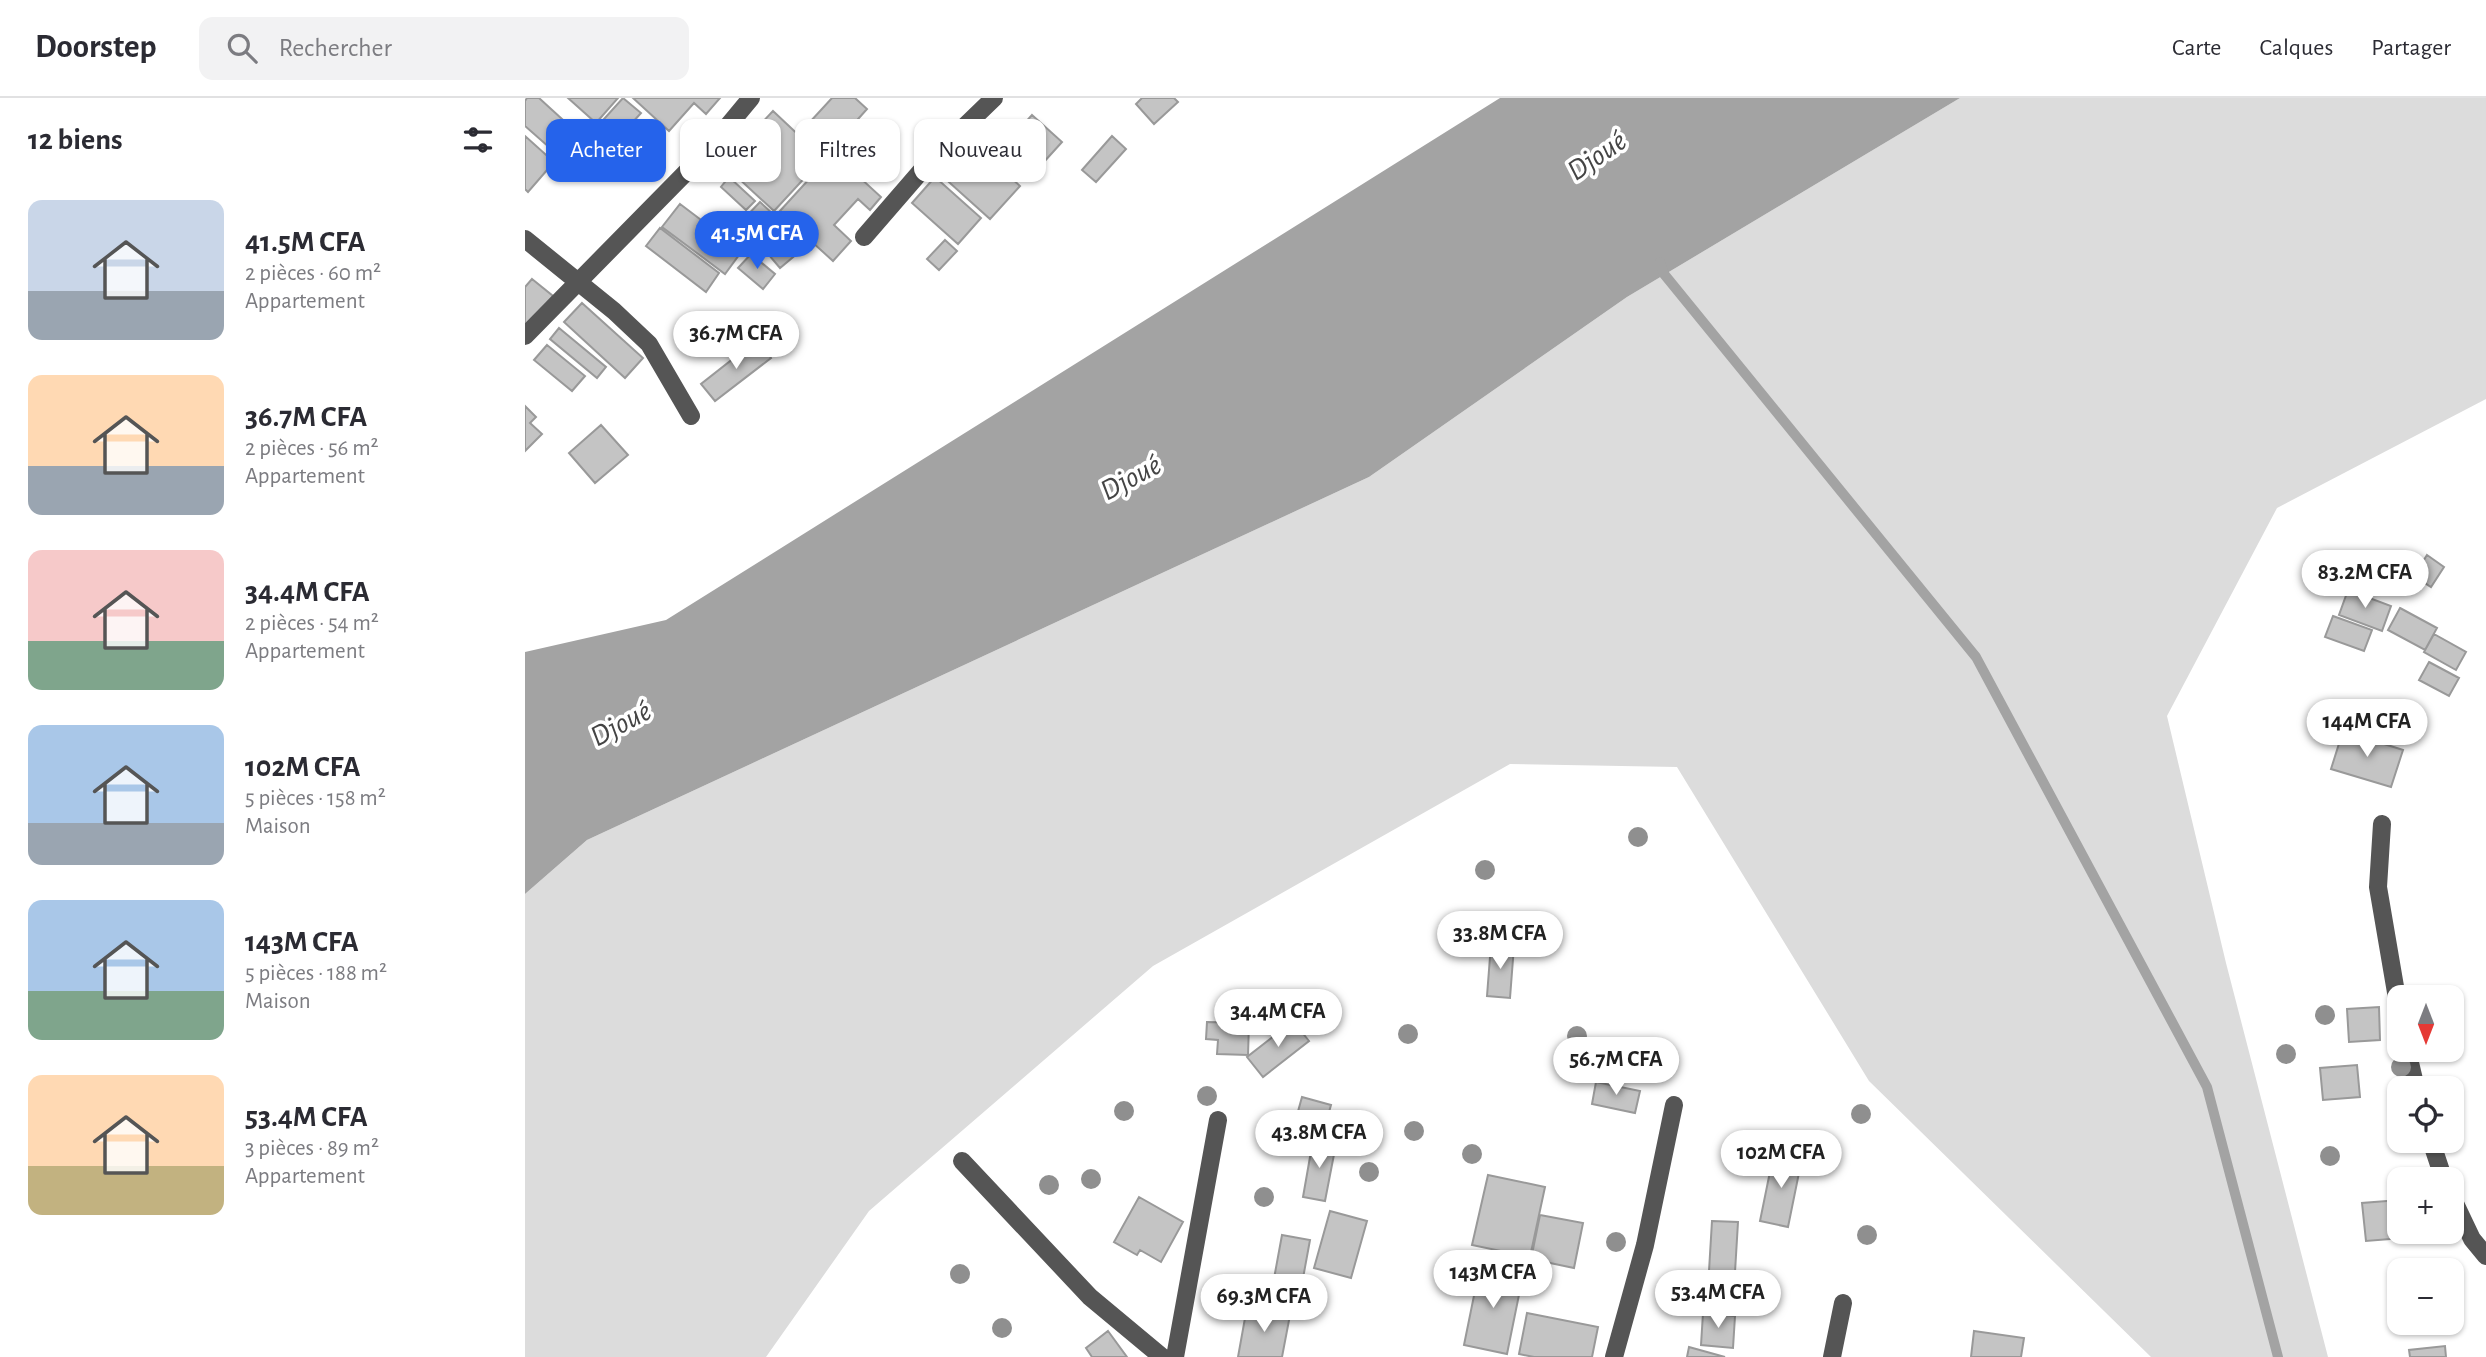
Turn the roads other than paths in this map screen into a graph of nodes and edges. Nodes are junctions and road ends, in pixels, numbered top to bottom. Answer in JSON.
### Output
{"nodes":[{"id":1,"x":751,"y":98,"type":"edge"},
{"id":2,"x":994,"y":98,"type":"edge"},
{"id":3,"x":864,"y":237,"type":"dead end"},
{"id":4,"x":525,"y":239,"type":"edge"},
{"id":5,"x":579,"y":283,"type":"junction"},
{"id":6,"x":525,"y":336,"type":"edge"},
{"id":7,"x":691,"y":416,"type":"dead end"},
{"id":8,"x":2382,"y":824,"type":"dead end"},
{"id":9,"x":2395,"y":985,"type":"edge"},
{"id":10,"x":1674,"y":1105,"type":"dead end"},
{"id":11,"x":1218,"y":1120,"type":"dead end"},
{"id":12,"x":962,"y":1161,"type":"dead end"},
{"id":13,"x":2464,"y":1222,"type":"edge"},
{"id":14,"x":2486,"y":1256,"type":"edge"},
{"id":15,"x":1843,"y":1303,"type":"dead end"},
{"id":16,"x":1162,"y":1357,"type":"edge"},
{"id":17,"x":1175,"y":1357,"type":"edge"},
{"id":18,"x":1614,"y":1357,"type":"edge"},
{"id":19,"x":1832,"y":1357,"type":"edge"}],
"edges":[{"from":1,"to":5,"type":"street"},
{"from":2,"to":3,"type":"street"},
{"from":4,"to":5,"type":"street"},
{"from":5,"to":6,"type":"street"},
{"from":5,"to":7,"type":"street"},
{"from":8,"to":9,"type":"street"},
{"from":10,"to":18,"type":"street"},
{"from":11,"to":17,"type":"street"},
{"from":12,"to":16,"type":"street"},
{"from":13,"to":14,"type":"street"},
{"from":15,"to":19,"type":"street"}]}
